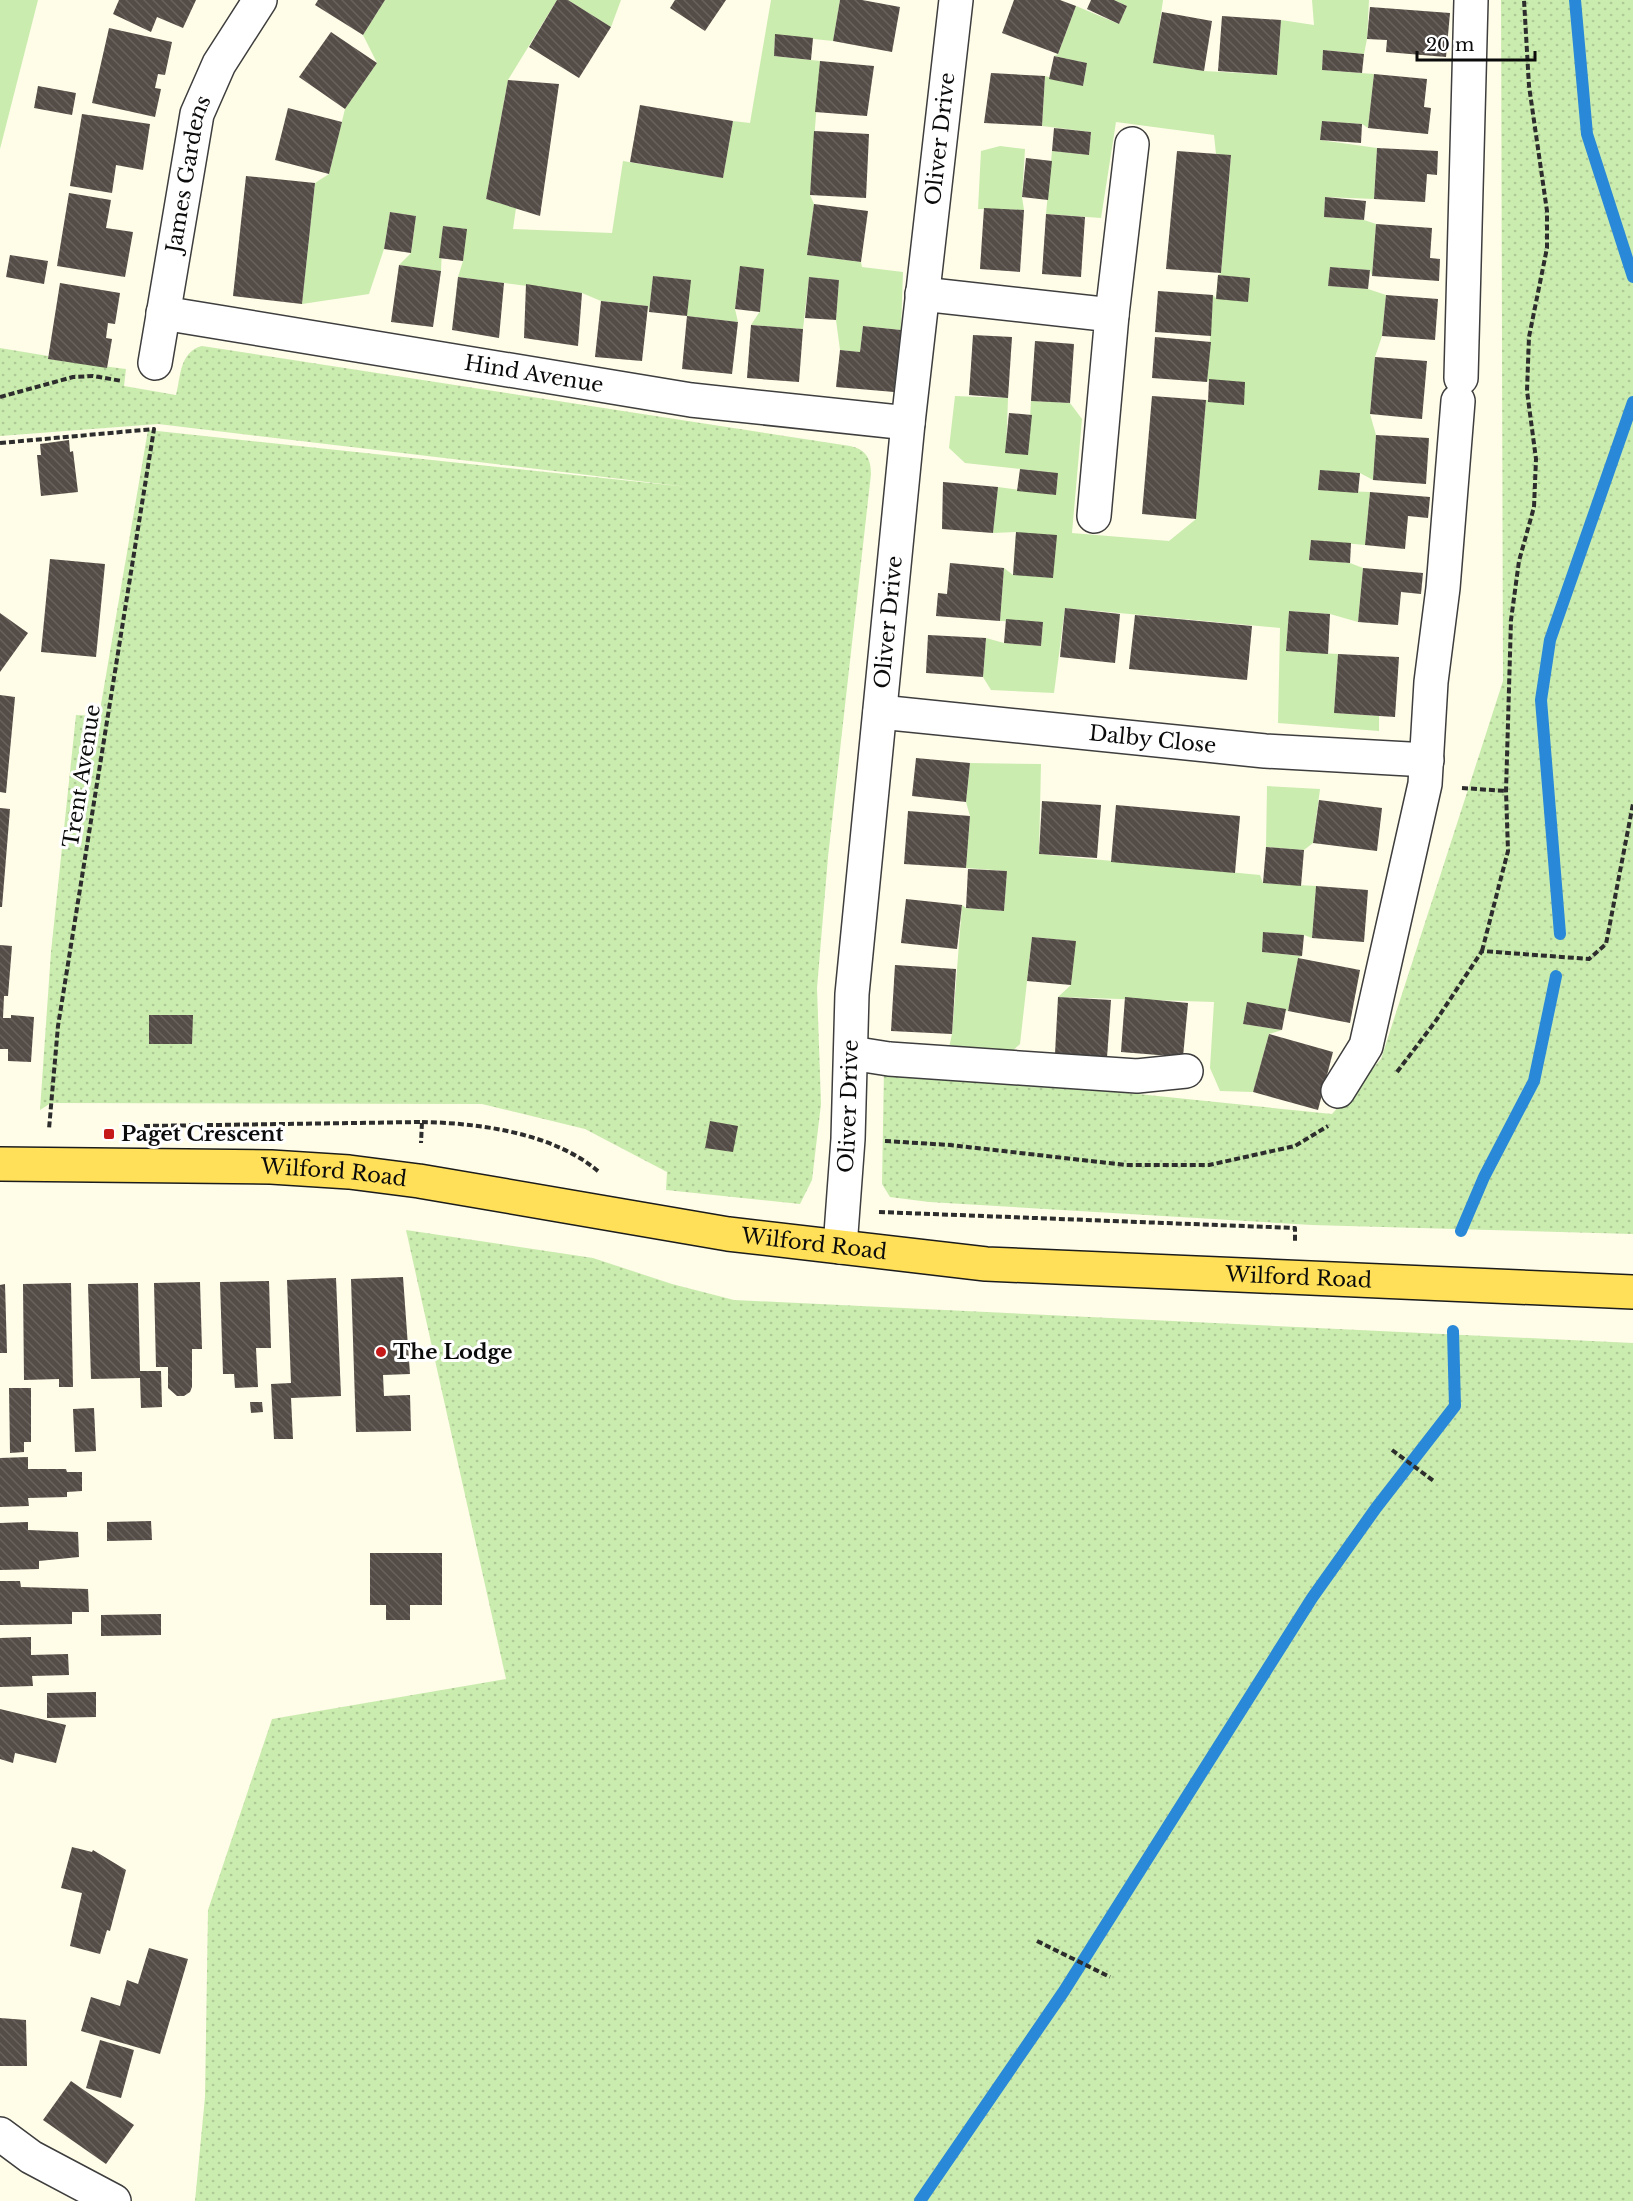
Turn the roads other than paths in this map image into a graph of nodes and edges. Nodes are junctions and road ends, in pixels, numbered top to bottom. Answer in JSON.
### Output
{"nodes":[{"id":1,"x":260,"y":0,"type":"edge"},
{"id":2,"x":956,"y":0,"type":"edge"},
{"id":3,"x":1471,"y":0,"type":"edge"},
{"id":4,"x":1132,"y":144,"type":"dead end"},
{"id":5,"x":922,"y":294,"type":"junction"},
{"id":6,"x":163,"y":313,"type":"junction"},
{"id":7,"x":1112,"y":315,"type":"junction"},
{"id":8,"x":155,"y":363,"type":"road end"},
{"id":9,"x":908,"y":423,"type":"junction"},
{"id":10,"x":1094,"y":516,"type":"dead end"},
{"id":11,"x":880,"y":712,"type":"junction"},
{"id":12,"x":1426,"y":772,"type":"junction"},
{"id":13,"x":850,"y":1053,"type":"junction"},
{"id":14,"x":1186,"y":1071,"type":"dead end"},
{"id":15,"x":1338,"y":1091,"type":"dead end"},
{"id":16,"x":0,"y":1164,"type":"edge"},
{"id":17,"x":840,"y":1247,"type":"junction"},
{"id":18,"x":1633,"y":1292,"type":"edge"},
{"id":19,"x":0,"y":2134,"type":"edge"},
{"id":20,"x":114,"y":2201,"type":"edge"}],
"edges":[{"from":1,"to":6,"type":"street","name":"James Gardens"},
{"from":2,"to":5,"type":"street","name":"Oliver Drive"},
{"from":3,"to":12,"type":"street"},
{"from":4,"to":7,"type":"street"},
{"from":5,"to":7,"type":"street"},
{"from":5,"to":9,"type":"street","name":"Oliver Drive"},
{"from":6,"to":8,"type":"street","name":"James Gardens"},
{"from":6,"to":9,"type":"street","name":"Hind Avenue"},
{"from":7,"to":10,"type":"street"},
{"from":9,"to":11,"type":"street","name":"Oliver Drive"},
{"from":11,"to":12,"type":"street","name":"Dalby Close"},
{"from":11,"to":13,"type":"street","name":"Oliver Drive"},
{"from":12,"to":15,"type":"street"},
{"from":13,"to":14,"type":"street"},
{"from":13,"to":17,"type":"street","name":"Oliver Drive"},
{"from":16,"to":17,"type":"main road","name":"Wilford Road"},
{"from":17,"to":18,"type":"main road","name":"Wilford Road"},
{"from":19,"to":20,"type":"street"}]}
